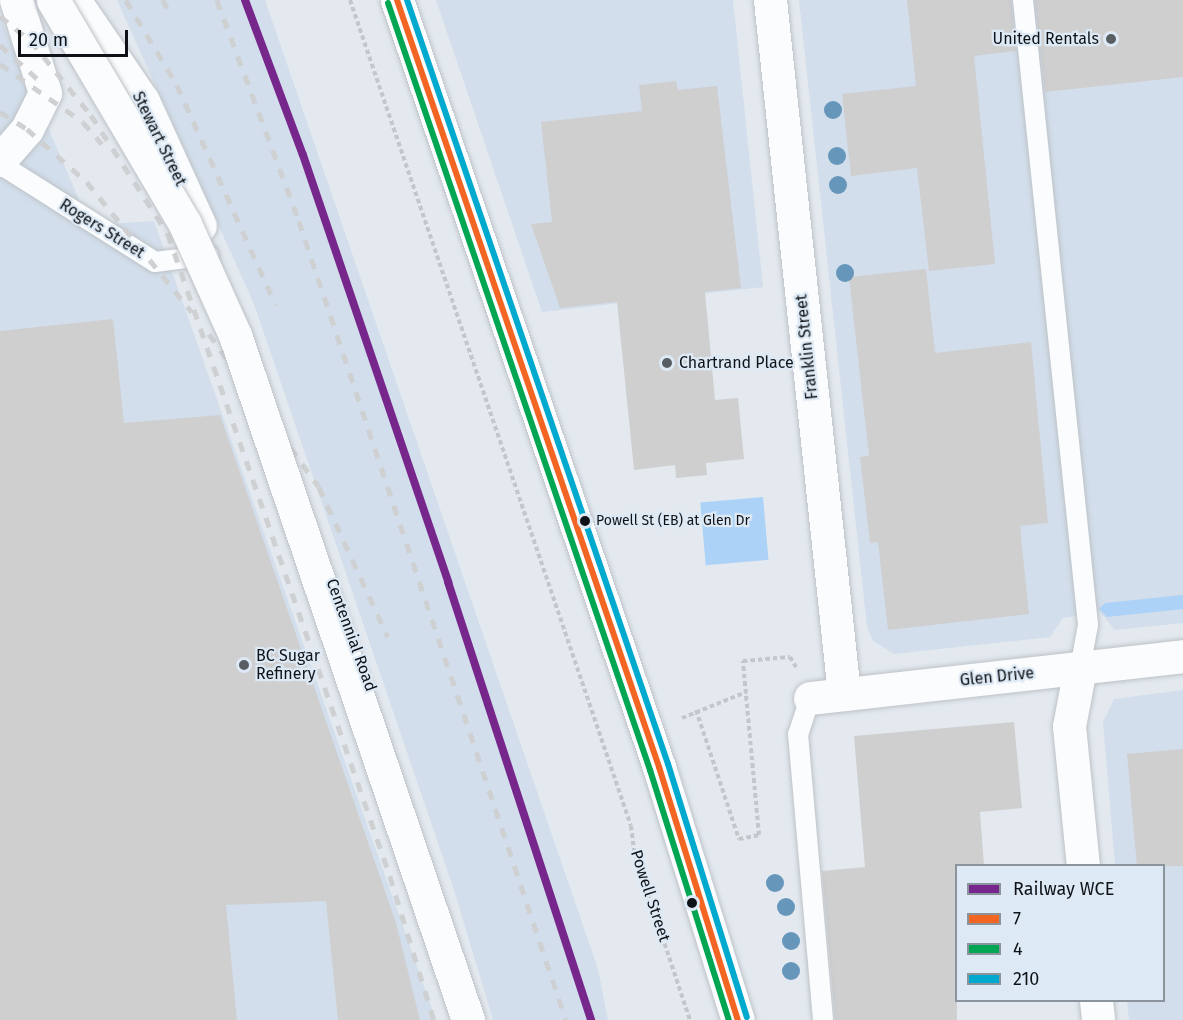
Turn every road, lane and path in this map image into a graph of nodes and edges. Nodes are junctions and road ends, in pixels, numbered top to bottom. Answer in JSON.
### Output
{"nodes":[{"id":1,"x":16,"y":0,"type":"edge"},
{"id":2,"x":53,"y":0,"type":"edge"},
{"id":3,"x":74,"y":0,"type":"edge"},
{"id":4,"x":350,"y":0,"type":"edge"},
{"id":5,"x":397,"y":0,"type":"edge"},
{"id":6,"x":770,"y":0,"type":"edge"},
{"id":7,"x":1023,"y":0,"type":"edge"},
{"id":8,"x":0,"y":162,"type":"edge"},
{"id":9,"x":213,"y":254,"type":"junction"},
{"id":10,"x":1183,"y":656,"type":"edge"},
{"id":11,"x":1080,"y":668,"type":"junction"},
{"id":12,"x":746,"y":692,"type":"junction"},
{"id":13,"x":844,"y":694,"type":"junction"},
{"id":14,"x":810,"y":698,"type":"junction"},
{"id":15,"x":696,"y":710,"type":"junction"},
{"id":16,"x":682,"y":718,"type":"dead end"},
{"id":17,"x":1083,"y":864,"type":"edge"},
{"id":18,"x":1096,"y":1002,"type":"edge"},
{"id":19,"x":468,"y":1020,"type":"edge"},
{"id":20,"x":477,"y":1020,"type":"edge"},
{"id":21,"x":690,"y":1020,"type":"edge"},
{"id":22,"x":738,"y":1020,"type":"edge"},
{"id":23,"x":823,"y":1020,"type":"edge"},
{"id":24,"x":1098,"y":1020,"type":"edge"}],
"edges":[{"from":1,"to":8,"type":"street"},
{"from":2,"to":19,"type":"street","bridge":true},
{"from":3,"to":9,"type":"street","name":"Stewart Street"},
{"from":4,"to":21,"type":"path","name":"Powell Street"},
{"from":5,"to":22,"type":"street"},
{"from":6,"to":13,"type":"street","name":"Franklin Street"},
{"from":7,"to":11,"type":"lane"},
{"from":8,"to":9,"type":"lane","name":"Rogers Street"},
{"from":9,"to":20,"type":"street","name":"Centennial Road"},
{"from":10,"to":11,"type":"street","name":"Glen Drive"},
{"from":11,"to":13,"type":"street","name":"Glen Drive"},
{"from":11,"to":17,"type":"street"},
{"from":12,"to":14,"type":"path"},
{"from":12,"to":15,"type":"path"},
{"from":12,"to":15,"type":"path"},
{"from":13,"to":14,"type":"street","name":"Glen Drive"},
{"from":14,"to":23,"type":"lane"},
{"from":15,"to":16,"type":"path"},
{"from":18,"to":24,"type":"street"}]}
